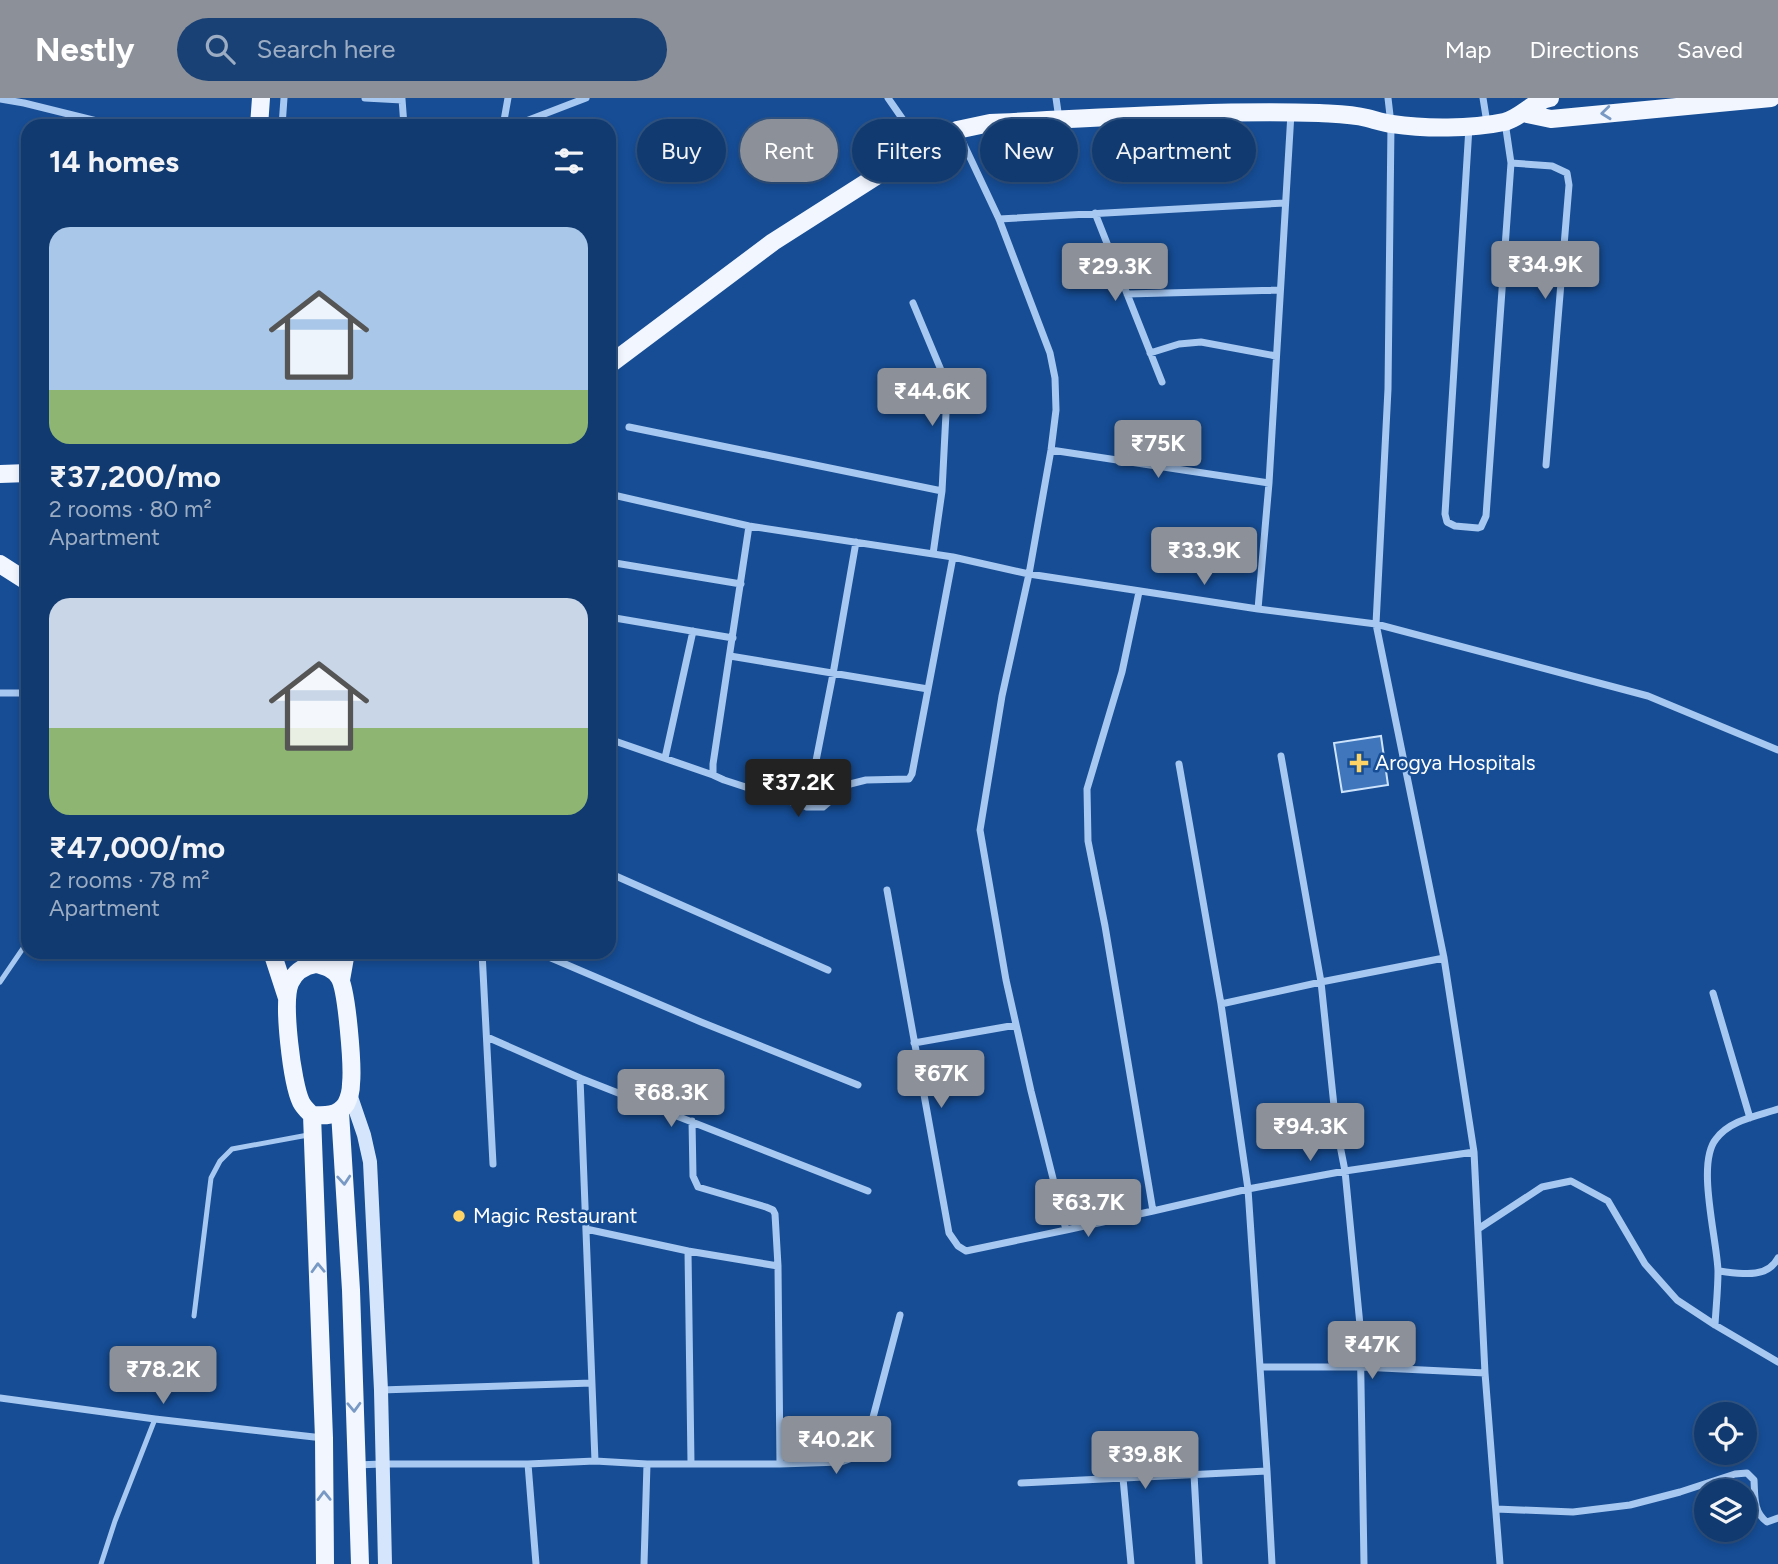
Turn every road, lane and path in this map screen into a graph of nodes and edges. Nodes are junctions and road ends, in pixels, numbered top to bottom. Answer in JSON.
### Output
{"nodes":[{"id":1,"x":261,"y":98,"type":"edge"},
{"id":2,"x":284,"y":98,"type":"edge"},
{"id":3,"x":365,"y":98,"type":"edge"},
{"id":4,"x":508,"y":98,"type":"edge"},
{"id":5,"x":586,"y":98,"type":"edge"},
{"id":6,"x":888,"y":98,"type":"edge"},
{"id":7,"x":1056,"y":98,"type":"edge"},
{"id":8,"x":1388,"y":98,"type":"edge"},
{"id":9,"x":1483,"y":98,"type":"edge"},
{"id":10,"x":1550,"y":98,"type":"edge"},
{"id":11,"x":1771,"y":98,"type":"edge"},
{"id":12,"x":0,"y":99,"type":"edge"},
{"id":13,"x":402,"y":99,"type":"edge"},
{"id":14,"x":25,"y":101,"type":"edge"},
{"id":15,"x":1291,"y":112,"type":"junction"},
{"id":16,"x":1524,"y":113,"type":"junction"},
{"id":17,"x":91,"y":119,"type":"edge"},
{"id":18,"x":260,"y":119,"type":"edge"},
{"id":19,"x":282,"y":119,"type":"edge"},
{"id":20,"x":403,"y":119,"type":"edge"},
{"id":21,"x":504,"y":119,"type":"edge"},
{"id":22,"x":531,"y":119,"type":"edge"},
{"id":23,"x":903,"y":119,"type":"edge"},
{"id":24,"x":1059,"y":119,"type":"edge"},
{"id":25,"x":1076,"y":119,"type":"edge"},
{"id":26,"x":1496,"y":123,"type":"junction"},
{"id":27,"x":1391,"y":124,"type":"junction"},
{"id":28,"x":1469,"y":126,"type":"junction"},
{"id":29,"x":966,"y":149,"type":"edge"},
{"id":30,"x":1511,"y":163,"type":"junction"},
{"id":31,"x":867,"y":182,"type":"edge"},
{"id":32,"x":1285,"y":202,"type":"junction"},
{"id":33,"x":1095,"y":213,"type":"junction"},
{"id":34,"x":999,"y":219,"type":"junction"},
{"id":35,"x":1280,"y":290,"type":"junction"},
{"id":36,"x":1127,"y":293,"type":"junction"},
{"id":37,"x":913,"y":303,"type":"dead end"},
{"id":38,"x":1150,"y":353,"type":"junction"},
{"id":39,"x":1276,"y":356,"type":"junction"},
{"id":40,"x":616,"y":359,"type":"edge"},
{"id":41,"x":1162,"y":382,"type":"dead end"},
{"id":42,"x":629,"y":427,"type":"dead end"},
{"id":43,"x":1051,"y":450,"type":"junction"},
{"id":44,"x":1546,"y":464,"type":"dead end"},
{"id":45,"x":21,"y":473,"type":"edge"},
{"id":46,"x":0,"y":474,"type":"edge"},
{"id":47,"x":1269,"y":483,"type":"junction"},
{"id":48,"x":942,"y":491,"type":"junction"},
{"id":49,"x":616,"y":496,"type":"edge"},
{"id":50,"x":749,"y":526,"type":"junction"},
{"id":51,"x":856,"y":542,"type":"junction"},
{"id":52,"x":933,"y":554,"type":"junction"},
{"id":53,"x":953,"y":557,"type":"junction"},
{"id":54,"x":616,"y":563,"type":"edge"},
{"id":55,"x":0,"y":564,"type":"edge"},
{"id":56,"x":1029,"y":574,"type":"junction"},
{"id":57,"x":21,"y":578,"type":"edge"},
{"id":58,"x":741,"y":584,"type":"junction"},
{"id":59,"x":1139,"y":592,"type":"junction"},
{"id":60,"x":1258,"y":609,"type":"junction"},
{"id":61,"x":616,"y":618,"type":"edge"},
{"id":62,"x":1376,"y":624,"type":"junction"},
{"id":63,"x":694,"y":632,"type":"junction"},
{"id":64,"x":733,"y":638,"type":"junction"},
{"id":65,"x":730,"y":656,"type":"junction"},
{"id":66,"x":834,"y":674,"type":"junction"},
{"id":67,"x":928,"y":689,"type":"junction"},
{"id":68,"x":0,"y":693,"type":"edge"},
{"id":69,"x":21,"y":693,"type":"edge"},
{"id":70,"x":616,"y":741,"type":"edge"},
{"id":71,"x":1778,"y":750,"type":"edge"},
{"id":72,"x":1282,"y":756,"type":"dead end"},
{"id":73,"x":665,"y":758,"type":"junction"},
{"id":74,"x":1179,"y":764,"type":"dead end"},
{"id":75,"x":713,"y":775,"type":"junction"},
{"id":76,"x":807,"y":807,"type":"junction"},
{"id":77,"x":616,"y":876,"type":"edge"},
{"id":78,"x":887,"y":890,"type":"dead end"},
{"id":79,"x":21,"y":952,"type":"edge"},
{"id":80,"x":1444,"y":958,"type":"junction"},
{"id":81,"x":274,"y":959,"type":"edge"},
{"id":82,"x":314,"y":959,"type":"edge"},
{"id":83,"x":345,"y":959,"type":"edge"},
{"id":84,"x":482,"y":959,"type":"edge"},
{"id":85,"x":553,"y":959,"type":"edge"},
{"id":86,"x":828,"y":970,"type":"dead end"},
{"id":87,"x":341,"y":980,"type":"junction"},
{"id":88,"x":0,"y":982,"type":"edge"},
{"id":89,"x":1321,"y":982,"type":"junction"},
{"id":90,"x":1713,"y":993,"type":"dead end"},
{"id":91,"x":288,"y":1002,"type":"junction"},
{"id":92,"x":1221,"y":1004,"type":"junction"},
{"id":93,"x":1016,"y":1025,"type":"junction"},
{"id":94,"x":487,"y":1037,"type":"junction"},
{"id":95,"x":915,"y":1043,"type":"junction"},
{"id":96,"x":580,"y":1078,"type":"junction"},
{"id":97,"x":858,"y":1085,"type":"dead end"},
{"id":98,"x":349,"y":1094,"type":"junction"},
{"id":99,"x":1778,"y":1109,"type":"edge"},
{"id":100,"x":340,"y":1112,"type":"junction"},
{"id":101,"x":312,"y":1115,"type":"junction"},
{"id":102,"x":1750,"y":1118,"type":"junction"},
{"id":103,"x":691,"y":1122,"type":"junction"},
{"id":104,"x":313,"y":1134,"type":"junction"},
{"id":105,"x":1475,"y":1152,"type":"junction"},
{"id":106,"x":493,"y":1164,"type":"dead end"},
{"id":107,"x":1345,"y":1171,"type":"junction"},
{"id":108,"x":1248,"y":1189,"type":"junction"},
{"id":109,"x":868,"y":1191,"type":"dead end"},
{"id":110,"x":1153,"y":1211,"type":"junction"},
{"id":111,"x":1478,"y":1228,"type":"junction"},
{"id":112,"x":586,"y":1229,"type":"junction"},
{"id":113,"x":1066,"y":1230,"type":"junction"},
{"id":114,"x":688,"y":1251,"type":"junction"},
{"id":115,"x":1778,"y":1258,"type":"edge"},
{"id":116,"x":778,"y":1266,"type":"junction"},
{"id":117,"x":1718,"y":1271,"type":"junction"},
{"id":118,"x":900,"y":1315,"type":"dead end"},
{"id":119,"x":194,"y":1316,"type":"dead end"},
{"id":120,"x":1715,"y":1325,"type":"junction"},
{"id":121,"x":1778,"y":1362,"type":"edge"},
{"id":122,"x":1260,"y":1367,"type":"junction"},
{"id":123,"x":1361,"y":1367,"type":"junction"},
{"id":124,"x":1485,"y":1373,"type":"junction"},
{"id":125,"x":592,"y":1383,"type":"junction"},
{"id":126,"x":381,"y":1390,"type":"junction"},
{"id":127,"x":0,"y":1398,"type":"edge"},
{"id":128,"x":155,"y":1419,"type":"junction"},
{"id":129,"x":324,"y":1438,"type":"junction"},
{"id":130,"x":595,"y":1461,"type":"junction"},
{"id":131,"x":691,"y":1463,"type":"junction"},
{"id":132,"x":382,"y":1464,"type":"junction"},
{"id":133,"x":528,"y":1464,"type":"junction"},
{"id":134,"x":646,"y":1464,"type":"junction"},
{"id":135,"x":780,"y":1464,"type":"junction"},
{"id":136,"x":355,"y":1465,"type":"junction"},
{"id":137,"x":1267,"y":1471,"type":"junction"},
{"id":138,"x":1194,"y":1474,"type":"junction"},
{"id":139,"x":1123,"y":1478,"type":"junction"},
{"id":140,"x":1021,"y":1483,"type":"dead end"},
{"id":141,"x":1496,"y":1509,"type":"junction"},
{"id":142,"x":1778,"y":1518,"type":"edge"},
{"id":143,"x":101,"y":1564,"type":"edge"},
{"id":144,"x":325,"y":1564,"type":"edge"},
{"id":145,"x":360,"y":1564,"type":"edge"},
{"id":146,"x":386,"y":1564,"type":"edge"},
{"id":147,"x":536,"y":1564,"type":"edge"},
{"id":148,"x":644,"y":1564,"type":"edge"},
{"id":149,"x":1131,"y":1564,"type":"edge"},
{"id":150,"x":1199,"y":1564,"type":"edge"},
{"id":151,"x":1272,"y":1564,"type":"edge"},
{"id":152,"x":1364,"y":1564,"type":"edge"},
{"id":153,"x":1500,"y":1564,"type":"edge"}],
"edges":[{"from":1,"to":18,"type":"main road"},
{"from":2,"to":19,"type":"street"},
{"from":3,"to":13,"type":"street"},
{"from":4,"to":21,"type":"street"},
{"from":5,"to":22,"type":"street"},
{"from":6,"to":23,"type":"street"},
{"from":7,"to":24,"type":"street"},
{"from":8,"to":27,"type":"street"},
{"from":9,"to":26,"type":"street"},
{"from":10,"to":16,"type":"main road"},
{"from":11,"to":16,"type":"main road","one_way":true},
{"from":12,"to":14,"type":"street"},
{"from":13,"to":20,"type":"street"},
{"from":14,"to":17,"type":"street"},
{"from":15,"to":25,"type":"main road"},
{"from":15,"to":27,"type":"main road"},
{"from":15,"to":32,"type":"street"},
{"from":16,"to":26,"type":"main road"},
{"from":26,"to":28,"type":"main road"},
{"from":26,"to":30,"type":"street"},
{"from":27,"to":28,"type":"main road"},
{"from":27,"to":62,"type":"street"},
{"from":28,"to":30,"type":"street"},
{"from":29,"to":34,"type":"street"},
{"from":30,"to":44,"type":"street"},
{"from":31,"to":40,"type":"main road"},
{"from":32,"to":33,"type":"street"},
{"from":32,"to":35,"type":"street"},
{"from":33,"to":34,"type":"street"},
{"from":33,"to":36,"type":"street"},
{"from":34,"to":43,"type":"street"},
{"from":35,"to":36,"type":"street"},
{"from":35,"to":39,"type":"street"},
{"from":36,"to":38,"type":"street"},
{"from":37,"to":48,"type":"street"},
{"from":38,"to":39,"type":"street"},
{"from":38,"to":41,"type":"street"},
{"from":39,"to":47,"type":"street"},
{"from":42,"to":48,"type":"street"},
{"from":43,"to":47,"type":"street"},
{"from":43,"to":56,"type":"street"},
{"from":45,"to":46,"type":"main road"},
{"from":47,"to":60,"type":"street"},
{"from":48,"to":52,"type":"street"},
{"from":49,"to":50,"type":"street"},
{"from":50,"to":51,"type":"street"},
{"from":50,"to":58,"type":"street"},
{"from":51,"to":52,"type":"street"},
{"from":51,"to":66,"type":"street"},
{"from":52,"to":53,"type":"street"},
{"from":53,"to":56,"type":"street"},
{"from":53,"to":67,"type":"street"},
{"from":54,"to":58,"type":"street"},
{"from":55,"to":57,"type":"main road"},
{"from":56,"to":59,"type":"street"},
{"from":56,"to":93,"type":"street"},
{"from":58,"to":64,"type":"street"},
{"from":59,"to":60,"type":"street"},
{"from":59,"to":110,"type":"street"},
{"from":60,"to":62,"type":"street"},
{"from":61,"to":63,"type":"street"},
{"from":62,"to":71,"type":"street"},
{"from":62,"to":80,"type":"street"},
{"from":63,"to":64,"type":"street"},
{"from":63,"to":73,"type":"street"},
{"from":64,"to":65,"type":"street"},
{"from":65,"to":66,"type":"street"},
{"from":65,"to":75,"type":"street"},
{"from":66,"to":67,"type":"street"},
{"from":66,"to":76,"type":"street"},
{"from":67,"to":76,"type":"street"},
{"from":68,"to":69,"type":"street"},
{"from":70,"to":73,"type":"street"},
{"from":72,"to":89,"type":"street"},
{"from":73,"to":75,"type":"street"},
{"from":74,"to":92,"type":"street"},
{"from":75,"to":76,"type":"street"},
{"from":77,"to":86,"type":"street"},
{"from":78,"to":95,"type":"street"},
{"from":79,"to":88,"type":"lane"},
{"from":80,"to":89,"type":"street"},
{"from":80,"to":105,"type":"street"},
{"from":81,"to":91,"type":"main road"},
{"from":82,"to":87,"type":"main road"},
{"from":82,"to":91,"type":"main road"},
{"from":83,"to":87,"type":"main road"},
{"from":84,"to":94,"type":"street"},
{"from":85,"to":97,"type":"street"},
{"from":87,"to":98,"type":"main road"},
{"from":89,"to":92,"type":"street"},
{"from":89,"to":107,"type":"street"},
{"from":90,"to":102,"type":"street"},
{"from":91,"to":101,"type":"main road"},
{"from":92,"to":108,"type":"street"},
{"from":93,"to":95,"type":"street"},
{"from":93,"to":113,"type":"street"},
{"from":94,"to":96,"type":"street"},
{"from":94,"to":106,"type":"street"},
{"from":95,"to":113,"type":"street"},
{"from":96,"to":103,"type":"street"},
{"from":96,"to":112,"type":"street"},
{"from":98,"to":100,"type":"main road"},
{"from":98,"to":126,"type":"street"},
{"from":99,"to":102,"type":"street"},
{"from":100,"to":101,"type":"main road"},
{"from":100,"to":136,"type":"main road","one_way":true},
{"from":101,"to":104,"type":"main road"},
{"from":102,"to":117,"type":"street"},
{"from":103,"to":109,"type":"street"},
{"from":103,"to":116,"type":"street"},
{"from":104,"to":119,"type":"lane"},
{"from":129,"to":104,"type":"main road","one_way":true},
{"from":105,"to":107,"type":"street"},
{"from":105,"to":111,"type":"street"},
{"from":107,"to":108,"type":"street"},
{"from":107,"to":123,"type":"street"},
{"from":108,"to":110,"type":"street"},
{"from":108,"to":122,"type":"street"},
{"from":110,"to":113,"type":"street"},
{"from":111,"to":120,"type":"street"},
{"from":111,"to":124,"type":"street"},
{"from":112,"to":114,"type":"street"},
{"from":112,"to":125,"type":"street"},
{"from":114,"to":116,"type":"street"},
{"from":114,"to":131,"type":"street"},
{"from":115,"to":117,"type":"street"},
{"from":116,"to":135,"type":"street"},
{"from":117,"to":120,"type":"street"},
{"from":118,"to":135,"type":"street"},
{"from":120,"to":121,"type":"street"},
{"from":122,"to":123,"type":"street"},
{"from":122,"to":137,"type":"street"},
{"from":123,"to":124,"type":"street"},
{"from":123,"to":152,"type":"street"},
{"from":124,"to":141,"type":"street"},
{"from":125,"to":126,"type":"street"},
{"from":125,"to":130,"type":"street"},
{"from":126,"to":132,"type":"street"},
{"from":127,"to":128,"type":"street"},
{"from":128,"to":129,"type":"street"},
{"from":128,"to":143,"type":"lane"},
{"from":144,"to":129,"type":"main road","one_way":true},
{"from":130,"to":133,"type":"street"},
{"from":130,"to":134,"type":"street"},
{"from":131,"to":134,"type":"street"},
{"from":131,"to":135,"type":"street"},
{"from":132,"to":133,"type":"street"},
{"from":132,"to":136,"type":"street"},
{"from":132,"to":146,"type":"street"},
{"from":133,"to":147,"type":"street"},
{"from":134,"to":148,"type":"street"},
{"from":136,"to":145,"type":"main road"},
{"from":137,"to":138,"type":"street"},
{"from":137,"to":151,"type":"street"},
{"from":138,"to":139,"type":"street"},
{"from":138,"to":150,"type":"street"},
{"from":139,"to":140,"type":"street"},
{"from":139,"to":149,"type":"street"},
{"from":141,"to":142,"type":"street"},
{"from":141,"to":153,"type":"street"}]}
